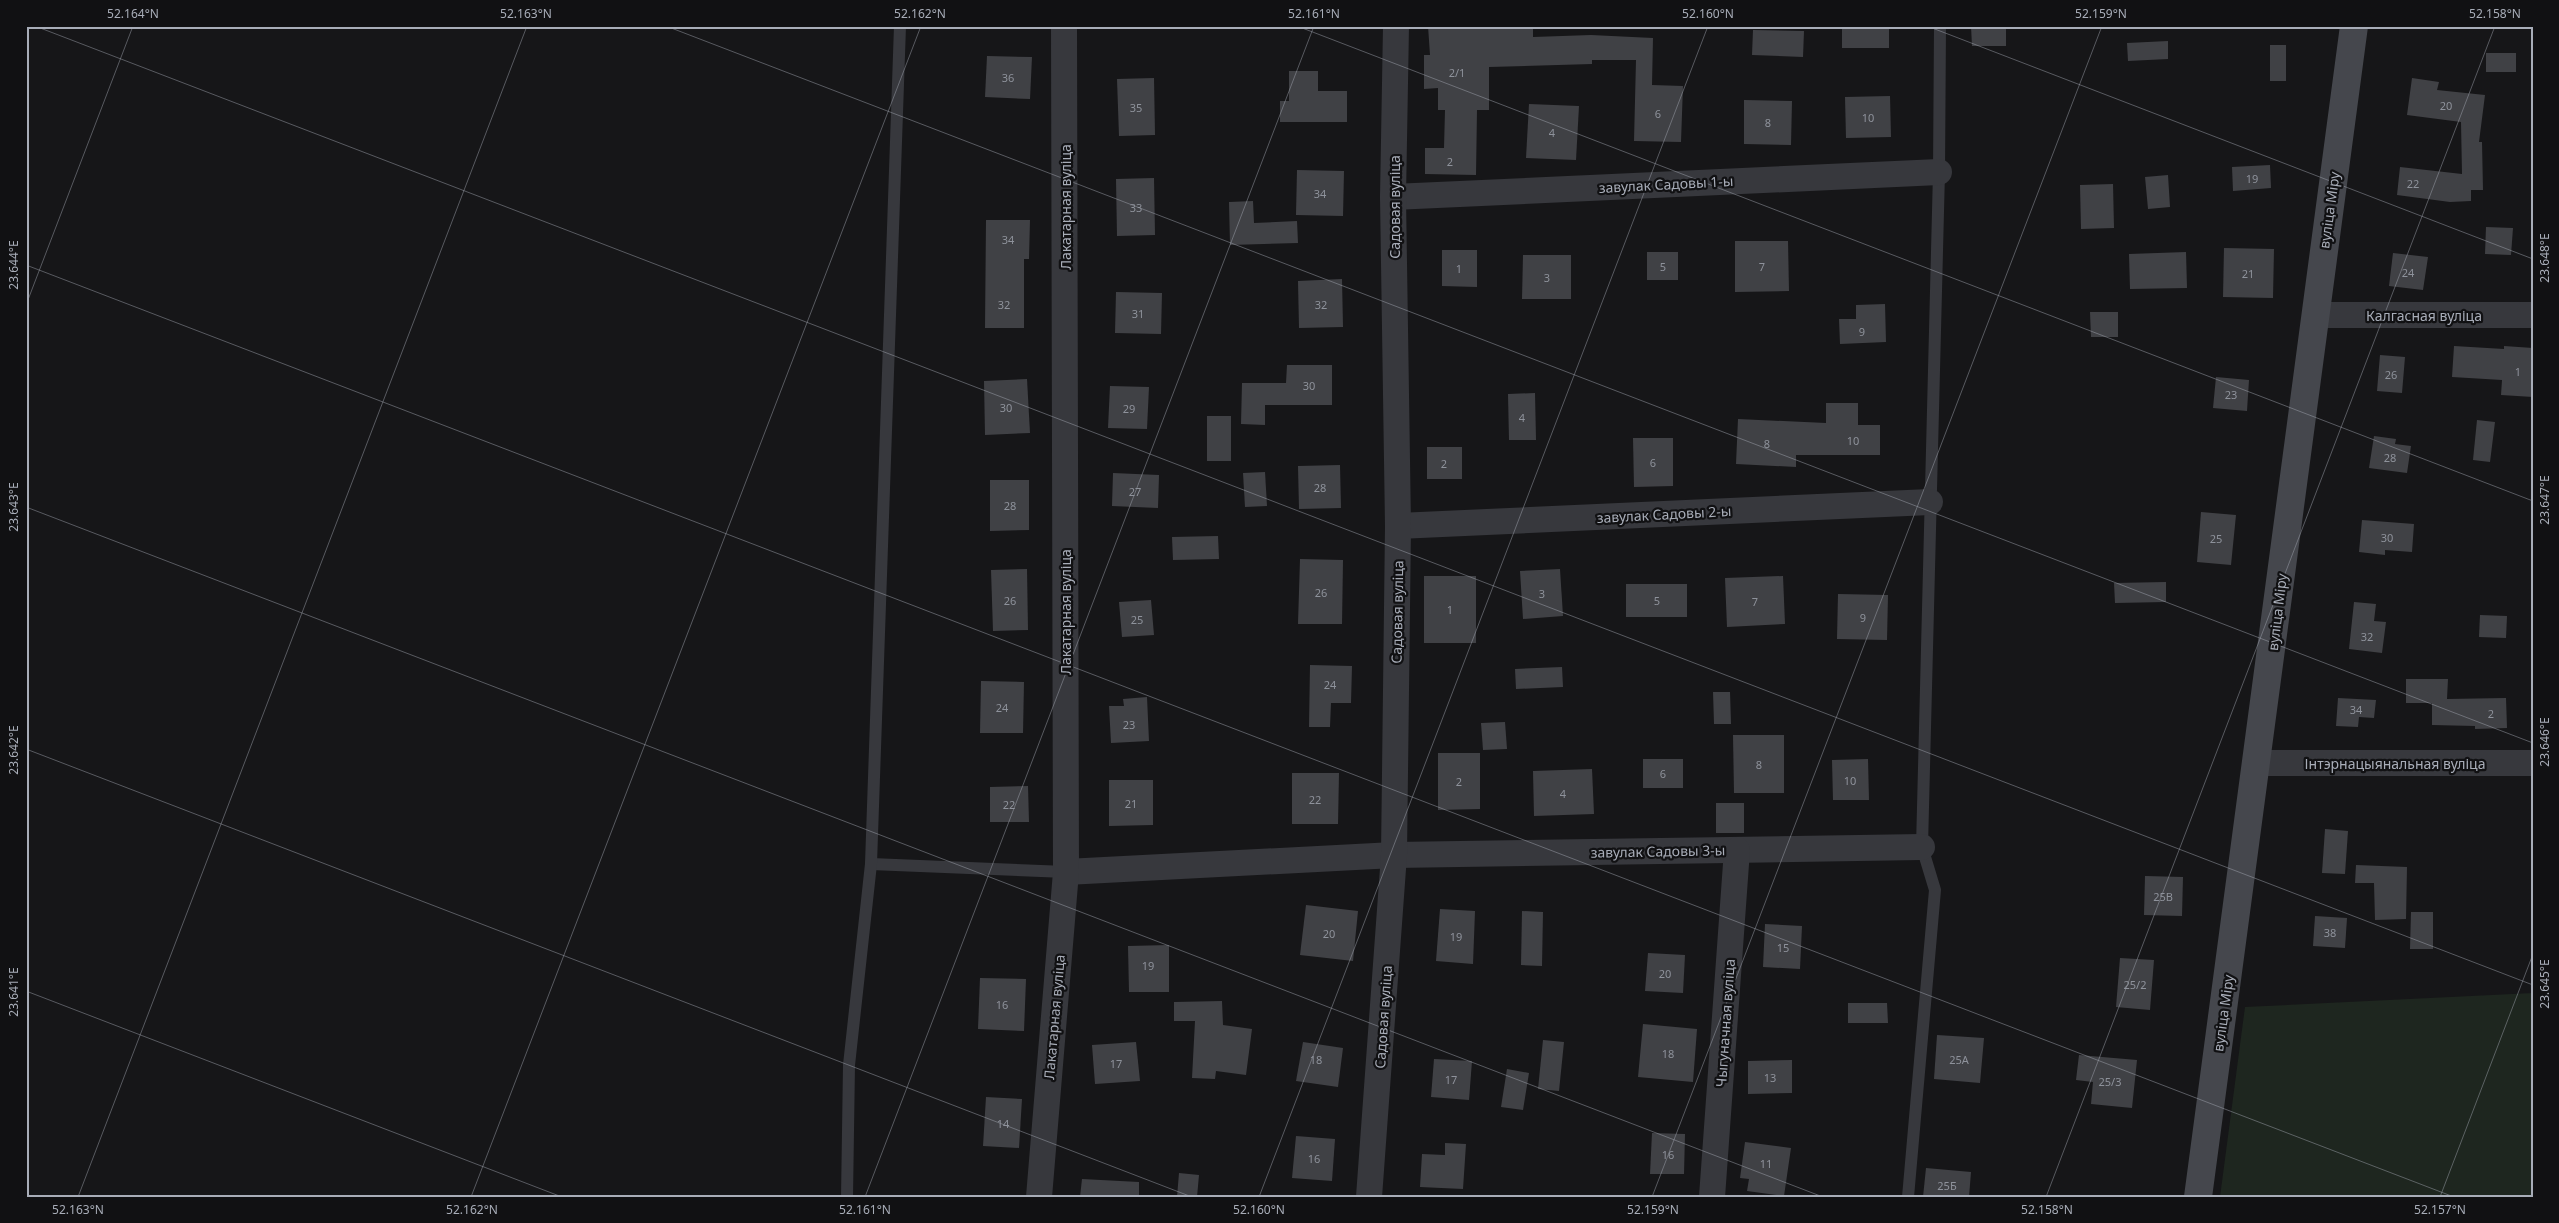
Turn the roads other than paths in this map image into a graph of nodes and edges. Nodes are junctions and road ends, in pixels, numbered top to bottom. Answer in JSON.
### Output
{"nodes":[{"id":1,"x":900,"y":26,"type":"edge"},
{"id":2,"x":1064,"y":26,"type":"edge"},
{"id":3,"x":1396,"y":26,"type":"edge"},
{"id":4,"x":1940,"y":26,"type":"edge"},
{"id":5,"x":2354,"y":26,"type":"edge"},
{"id":6,"x":1939,"y":172,"type":"junction"},
{"id":7,"x":1393,"y":197,"type":"junction"},
{"id":8,"x":2315,"y":315,"type":"junction"},
{"id":9,"x":2533,"y":315,"type":"edge"},
{"id":10,"x":1930,"y":502,"type":"junction"},
{"id":11,"x":1398,"y":526,"type":"junction"},
{"id":12,"x":2257,"y":763,"type":"junction"},
{"id":13,"x":2533,"y":763,"type":"edge"},
{"id":14,"x":1922,"y":847,"type":"junction"},
{"id":15,"x":1738,"y":850,"type":"junction"},
{"id":16,"x":1394,"y":855,"type":"junction"},
{"id":17,"x":871,"y":864,"type":"junction"},
{"id":18,"x":1066,"y":872,"type":"junction"},
{"id":19,"x":847,"y":1197,"type":"edge"},
{"id":20,"x":1039,"y":1197,"type":"edge"},
{"id":21,"x":1369,"y":1197,"type":"edge"},
{"id":22,"x":1712,"y":1197,"type":"edge"},
{"id":23,"x":1908,"y":1197,"type":"edge"},
{"id":24,"x":2198,"y":1197,"type":"edge"}],
"edges":[{"from":1,"to":17,"type":"lane"},
{"from":2,"to":18,"type":"street","name":"Лакатарная вуліца"},
{"from":3,"to":7,"type":"street","name":"Садовая вуліца"},
{"from":4,"to":6,"type":"lane"},
{"from":5,"to":8,"type":"street","name":"вуліца Міру"},
{"from":6,"to":7,"type":"street","name":"завулак Садовы 1-ы"},
{"from":6,"to":10,"type":"lane"},
{"from":7,"to":11,"type":"street","name":"Садовая вуліца"},
{"from":8,"to":9,"type":"street","name":"Калгасная вуліца"},
{"from":8,"to":12,"type":"street","name":"вуліца Міру"},
{"from":10,"to":11,"type":"street","name":"завулак Садовы 2-ы"},
{"from":10,"to":14,"type":"lane"},
{"from":11,"to":16,"type":"street","name":"Садовая вуліца"},
{"from":12,"to":13,"type":"street","name":"Інтэрнацыянальная вуліца"},
{"from":12,"to":24,"type":"street","name":"вуліца Міру"},
{"from":14,"to":15,"type":"street","name":"завулак Садовы 3-ы"},
{"from":14,"to":23,"type":"lane"},
{"from":15,"to":16,"type":"street","name":"завулак Садовы 3-ы"},
{"from":15,"to":22,"type":"street","name":"Чыгуначная вуліца"},
{"from":16,"to":18,"type":"street","name":"завулак Садовы 3-ы"},
{"from":16,"to":21,"type":"street","name":"Садовая вуліца"},
{"from":17,"to":18,"type":"lane"},
{"from":17,"to":19,"type":"lane"},
{"from":18,"to":20,"type":"street","name":"Лакатарная вуліца"}]}
